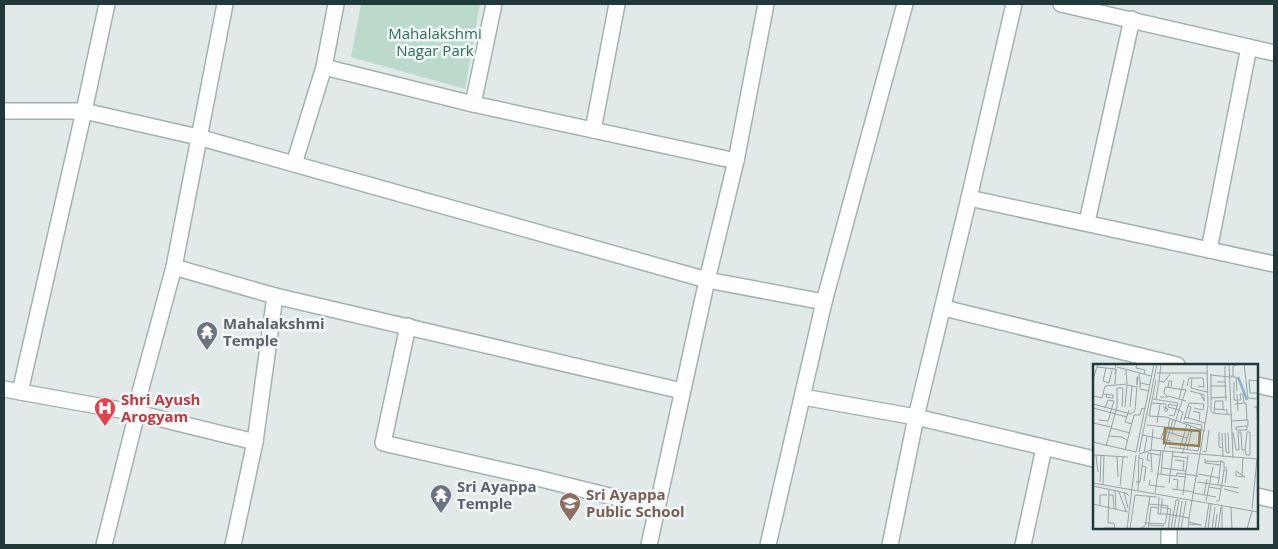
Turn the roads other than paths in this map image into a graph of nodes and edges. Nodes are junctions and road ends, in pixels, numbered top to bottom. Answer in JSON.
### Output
{"nodes":[{"id":1,"x":107,"y":4,"type":"edge"},
{"id":2,"x":225,"y":4,"type":"edge"},
{"id":3,"x":336,"y":4,"type":"edge"},
{"id":4,"x":494,"y":4,"type":"edge"},
{"id":5,"x":617,"y":4,"type":"edge"},
{"id":6,"x":766,"y":4,"type":"edge"},
{"id":7,"x":905,"y":4,"type":"edge"},
{"id":8,"x":1014,"y":4,"type":"edge"},
{"id":9,"x":1061,"y":4,"type":"edge"},
{"id":10,"x":1132,"y":19,"type":"junction"},
{"id":11,"x":1249,"y":47,"type":"junction"},
{"id":12,"x":1274,"y":53,"type":"edge"},
{"id":13,"x":324,"y":67,"type":"junction"},
{"id":14,"x":473,"y":104,"type":"junction"},
{"id":15,"x":4,"y":111,"type":"edge"},
{"id":16,"x":84,"y":111,"type":"junction"},
{"id":17,"x":593,"y":130,"type":"junction"},
{"id":18,"x":198,"y":137,"type":"junction"},
{"id":19,"x":736,"y":161,"type":"junction"},
{"id":20,"x":294,"y":164,"type":"junction"},
{"id":21,"x":970,"y":198,"type":"junction"},
{"id":22,"x":1087,"y":222,"type":"junction"},
{"id":23,"x":1209,"y":250,"type":"junction"},
{"id":24,"x":1274,"y":264,"type":"edge"},
{"id":25,"x":174,"y":266,"type":"junction"},
{"id":26,"x":707,"y":280,"type":"junction"},
{"id":27,"x":275,"y":296,"type":"junction"},
{"id":28,"x":824,"y":302,"type":"junction"},
{"id":29,"x":944,"y":308,"type":"junction"},
{"id":30,"x":408,"y":326,"type":"junction"},
{"id":31,"x":1172,"y":364,"type":"edge"},
{"id":32,"x":1258,"y":385,"type":"edge"},
{"id":33,"x":4,"y":389,"type":"edge"},
{"id":34,"x":1274,"y":389,"type":"edge"},
{"id":35,"x":682,"y":391,"type":"junction"},
{"id":36,"x":20,"y":392,"type":"junction"},
{"id":37,"x":803,"y":397,"type":"junction"},
{"id":38,"x":137,"y":413,"type":"junction"},
{"id":39,"x":916,"y":417,"type":"junction"},
{"id":40,"x":255,"y":442,"type":"junction"},
{"id":41,"x":1044,"y":448,"type":"junction"},
{"id":42,"x":1093,"y":459,"type":"edge"},
{"id":43,"x":1258,"y":496,"type":"edge"},
{"id":44,"x":1274,"y":500,"type":"edge"},
{"id":45,"x":658,"y":508,"type":"junction"},
{"id":46,"x":1169,"y":529,"type":"edge"},
{"id":47,"x":104,"y":545,"type":"edge"},
{"id":48,"x":233,"y":545,"type":"edge"},
{"id":49,"x":650,"y":545,"type":"edge"},
{"id":50,"x":768,"y":545,"type":"edge"},
{"id":51,"x":890,"y":545,"type":"edge"},
{"id":52,"x":1023,"y":545,"type":"edge"},
{"id":53,"x":1169,"y":545,"type":"edge"}],
"edges":[{"from":1,"to":16,"type":"street"},
{"from":2,"to":18,"type":"street"},
{"from":3,"to":13,"type":"street"},
{"from":4,"to":14,"type":"street"},
{"from":5,"to":17,"type":"street"},
{"from":6,"to":19,"type":"street"},
{"from":7,"to":28,"type":"street"},
{"from":8,"to":21,"type":"street"},
{"from":9,"to":10,"type":"street"},
{"from":10,"to":11,"type":"street"},
{"from":10,"to":22,"type":"street"},
{"from":11,"to":12,"type":"street"},
{"from":11,"to":23,"type":"street"},
{"from":13,"to":14,"type":"street"},
{"from":13,"to":20,"type":"street"},
{"from":14,"to":17,"type":"street"},
{"from":15,"to":16,"type":"street"},
{"from":16,"to":18,"type":"street"},
{"from":16,"to":36,"type":"street"},
{"from":17,"to":19,"type":"street"},
{"from":18,"to":20,"type":"street"},
{"from":18,"to":25,"type":"street"},
{"from":19,"to":26,"type":"street"},
{"from":20,"to":26,"type":"street"},
{"from":21,"to":22,"type":"street"},
{"from":21,"to":29,"type":"street"},
{"from":22,"to":23,"type":"street"},
{"from":23,"to":24,"type":"street"},
{"from":25,"to":27,"type":"street"},
{"from":25,"to":38,"type":"street"},
{"from":26,"to":28,"type":"street"},
{"from":26,"to":35,"type":"street"},
{"from":27,"to":30,"type":"street"},
{"from":27,"to":40,"type":"street"},
{"from":28,"to":37,"type":"street"},
{"from":29,"to":31,"type":"street"},
{"from":29,"to":39,"type":"street"},
{"from":30,"to":35,"type":"street"},
{"from":30,"to":45,"type":"street"},
{"from":32,"to":34,"type":"street"},
{"from":33,"to":36,"type":"street"},
{"from":35,"to":45,"type":"street"},
{"from":36,"to":38,"type":"street"},
{"from":37,"to":39,"type":"street"},
{"from":37,"to":50,"type":"street"},
{"from":38,"to":40,"type":"street"},
{"from":38,"to":47,"type":"street"},
{"from":39,"to":41,"type":"street"},
{"from":39,"to":51,"type":"street"},
{"from":40,"to":48,"type":"street"},
{"from":41,"to":42,"type":"street"},
{"from":41,"to":52,"type":"street"},
{"from":43,"to":44,"type":"street"},
{"from":45,"to":49,"type":"street"},
{"from":46,"to":53,"type":"street"}]}
